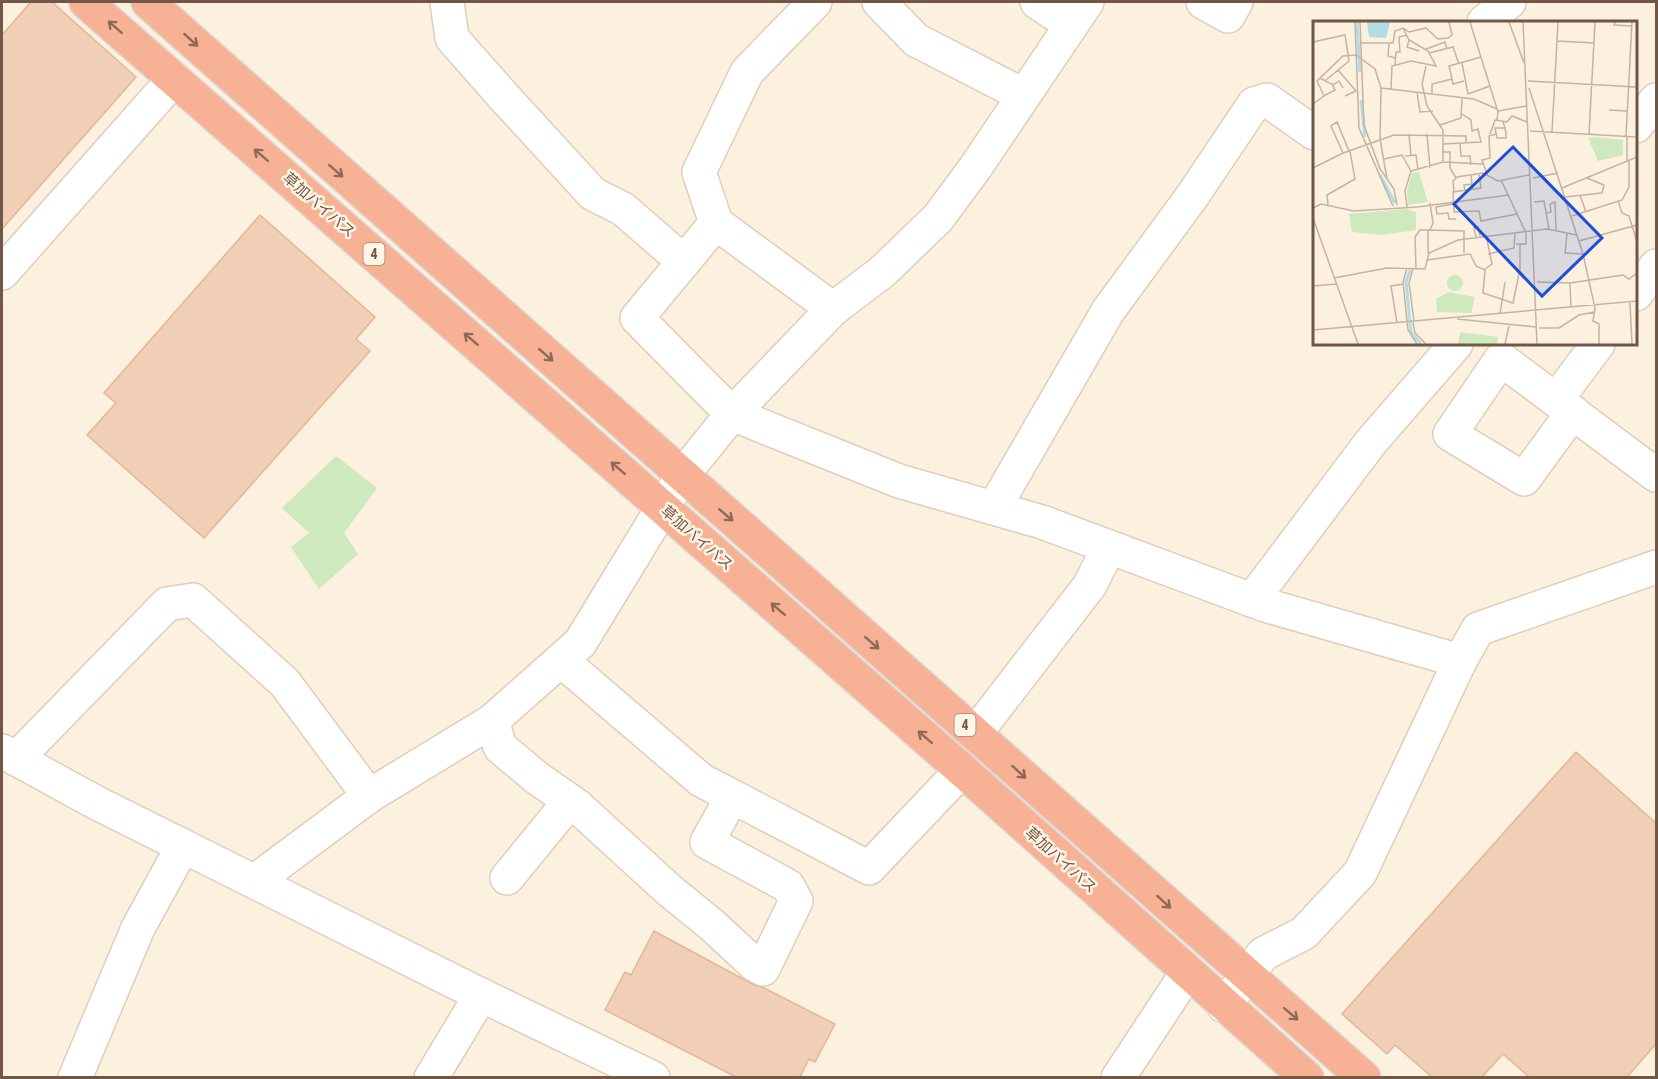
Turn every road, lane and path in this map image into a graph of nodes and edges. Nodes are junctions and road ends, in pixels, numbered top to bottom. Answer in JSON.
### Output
{"nodes":[{"id":1,"x":86,"y":2,"type":"edge"},
{"id":2,"x":148,"y":2,"type":"edge"},
{"id":3,"x":447,"y":2,"type":"edge"},
{"id":4,"x":815,"y":2,"type":"edge"},
{"id":5,"x":879,"y":2,"type":"edge"},
{"id":6,"x":1037,"y":2,"type":"edge"},
{"id":7,"x":1203,"y":2,"type":"edge"},
{"id":8,"x":1236,"y":2,"type":"edge"},
{"id":9,"x":1509,"y":2,"type":"edge"},
{"id":10,"x":1079,"y":13,"type":"edge"},
{"id":11,"x":1485,"y":21,"type":"edge"},
{"id":12,"x":174,"y":79,"type":"junction"},
{"id":13,"x":1023,"y":95,"type":"junction"},
{"id":14,"x":1656,"y":100,"type":"edge"},
{"id":15,"x":1637,"y":124,"type":"edge"},
{"id":16,"x":1313,"y":132,"type":"edge"},
{"id":17,"x":716,"y":223,"type":"junction"},
{"id":18,"x":684,"y":262,"type":"junction"},
{"id":19,"x":1656,"y":266,"type":"edge"},
{"id":20,"x":2,"y":273,"type":"edge"},
{"id":21,"x":1637,"y":291,"type":"edge"},
{"id":22,"x":833,"y":309,"type":"junction"},
{"id":23,"x":1454,"y":345,"type":"edge"},
{"id":24,"x":1597,"y":345,"type":"edge"},
{"id":25,"x":732,"y":414,"type":"junction"},
{"id":26,"x":1656,"y":475,"type":"edge"},
{"id":27,"x":682,"y":476,"type":"junction"},
{"id":28,"x":661,"y":507,"type":"junction"},
{"id":29,"x":994,"y":508,"type":"junction"},
{"id":30,"x":1109,"y":546,"type":"junction"},
{"id":31,"x":1650,"y":578,"type":"edge"},
{"id":32,"x":1252,"y":600,"type":"junction"},
{"id":33,"x":562,"y":661,"type":"junction"},
{"id":34,"x":1460,"y":661,"type":"junction"},
{"id":35,"x":492,"y":721,"type":"junction"},
{"id":36,"x":975,"y":734,"type":"junction"},
{"id":37,"x":9,"y":755,"type":"edge"},
{"id":38,"x":962,"y":770,"type":"junction"},
{"id":39,"x":369,"y":796,"type":"junction"},
{"id":40,"x":732,"y":797,"type":"junction"},
{"id":41,"x":570,"y":801,"type":"junction"},
{"id":42,"x":183,"y":846,"type":"junction"},
{"id":43,"x":507,"y":878,"type":"dead end"},
{"id":44,"x":255,"y":881,"type":"junction"},
{"id":45,"x":1187,"y":973,"type":"junction"},
{"id":46,"x":1246,"y":976,"type":"junction"},
{"id":47,"x":481,"y":995,"type":"junction"},
{"id":48,"x":1224,"y":1006,"type":"junction"},
{"id":49,"x":75,"y":1077,"type":"edge"},
{"id":50,"x":430,"y":1077,"type":"edge"},
{"id":51,"x":653,"y":1077,"type":"edge"},
{"id":52,"x":1118,"y":1077,"type":"edge"},
{"id":53,"x":1307,"y":1077,"type":"edge"},
{"id":54,"x":1364,"y":1077,"type":"edge"}],
"edges":[{"from":12,"to":1,"type":"highway","name":"草加バイパス","number":"4","one_way":true},
{"from":2,"to":27,"type":"highway","number":"4","one_way":true},
{"from":3,"to":18,"type":"street"},
{"from":4,"to":17,"type":"street"},
{"from":5,"to":13,"type":"street"},
{"from":6,"to":10,"type":"street"},
{"from":7,"to":8,"type":"street"},
{"from":9,"to":11,"type":"street"},
{"from":10,"to":13,"type":"street"},
{"from":12,"to":20,"type":"street"},
{"from":28,"to":12,"type":"highway","name":"草加バイパス","number":"4","one_way":true},
{"from":13,"to":22,"type":"street"},
{"from":14,"to":15,"type":"street"},
{"from":16,"to":29,"type":"street"},
{"from":17,"to":18,"type":"street"},
{"from":17,"to":22,"type":"street"},
{"from":18,"to":25,"type":"street"},
{"from":19,"to":21,"type":"street"},
{"from":22,"to":25,"type":"street"},
{"from":23,"to":32,"type":"street"},
{"from":24,"to":26,"type":"street"},
{"from":25,"to":27,"type":"street"},
{"from":25,"to":29,"type":"street"},
{"from":27,"to":28,"type":"street"},
{"from":27,"to":36,"type":"highway","number":"4","one_way":true},
{"from":28,"to":33,"type":"street"},
{"from":38,"to":28,"type":"highway","name":"草加バイパス","number":"4","one_way":true},
{"from":29,"to":30,"type":"street"},
{"from":30,"to":32,"type":"street"},
{"from":30,"to":36,"type":"street"},
{"from":31,"to":34,"type":"street"},
{"from":32,"to":34,"type":"street"},
{"from":33,"to":35,"type":"street"},
{"from":33,"to":40,"type":"street"},
{"from":34,"to":46,"type":"street"},
{"from":35,"to":39,"type":"street"},
{"from":35,"to":41,"type":"street"},
{"from":36,"to":46,"type":"highway","number":"4","one_way":true},
{"from":37,"to":39,"type":"street"},
{"from":37,"to":42,"type":"street"},
{"from":38,"to":40,"type":"street"},
{"from":38,"to":45,"type":"highway","name":"草加バイパス","number":"4"},
{"from":39,"to":44,"type":"street"},
{"from":40,"to":41,"type":"street"},
{"from":41,"to":43,"type":"street"},
{"from":42,"to":44,"type":"street"},
{"from":42,"to":49,"type":"street"},
{"from":44,"to":47,"type":"street"},
{"from":45,"to":48,"type":"highway","name":"草加バイパス","number":"4"},
{"from":45,"to":52,"type":"street"},
{"from":46,"to":48,"type":"street"},
{"from":46,"to":54,"type":"highway","number":"4","one_way":true},
{"from":47,"to":50,"type":"street"},
{"from":47,"to":51,"type":"street"},
{"from":48,"to":53,"type":"highway","name":"草加バイパス","number":"4"}]}
